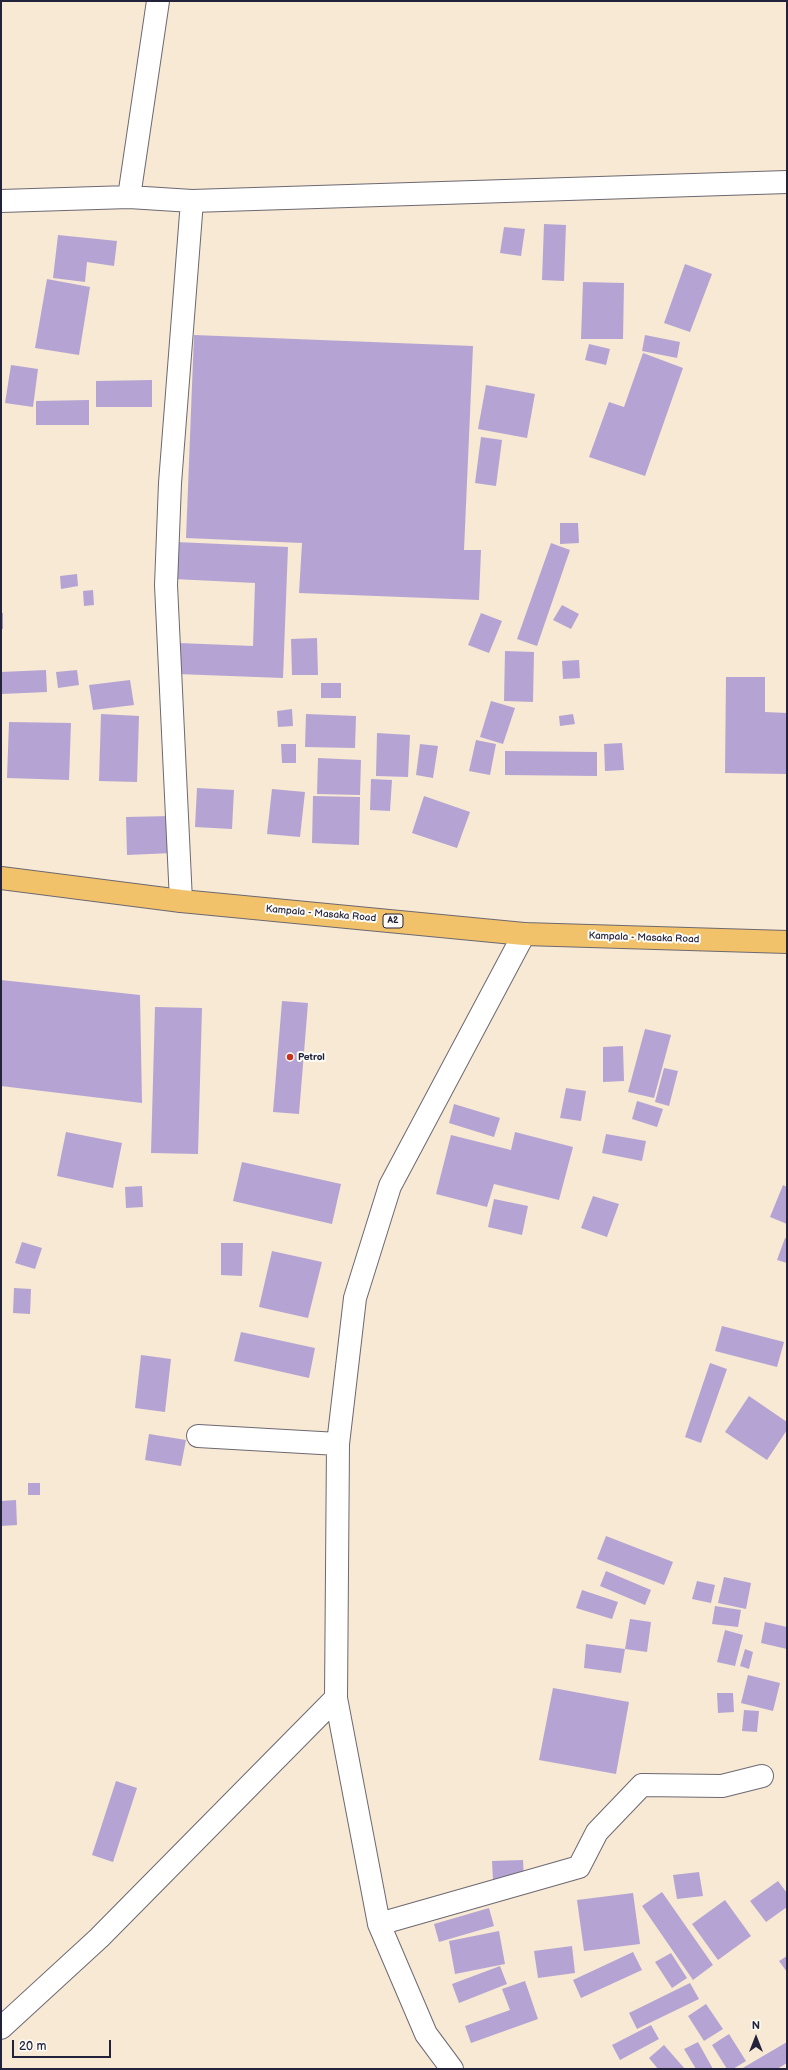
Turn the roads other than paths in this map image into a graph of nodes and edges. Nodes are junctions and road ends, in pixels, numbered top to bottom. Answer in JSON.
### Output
{"nodes":[{"id":1,"x":158,"y":1,"type":"edge"},
{"id":2,"x":787,"y":182,"type":"edge"},
{"id":3,"x":129,"y":197,"type":"junction"},
{"id":4,"x":1,"y":201,"type":"edge"},
{"id":5,"x":192,"y":201,"type":"junction"},
{"id":6,"x":1,"y":878,"type":"edge"},
{"id":7,"x":180,"y":901,"type":"junction"},
{"id":8,"x":524,"y":934,"type":"junction"},
{"id":9,"x":787,"y":942,"type":"edge"},
{"id":10,"x":198,"y":1436,"type":"dead end"},
{"id":11,"x":338,"y":1444,"type":"junction"},
{"id":12,"x":336,"y":1698,"type":"junction"},
{"id":13,"x":762,"y":1776,"type":"dead end"},
{"id":14,"x":379,"y":1924,"type":"junction"},
{"id":15,"x":1,"y":2028,"type":"edge"},
{"id":16,"x":452,"y":2069,"type":"edge"}],
"edges":[{"from":1,"to":3,"type":"street"},
{"from":2,"to":5,"type":"street"},
{"from":3,"to":4,"type":"street"},
{"from":3,"to":5,"type":"street"},
{"from":5,"to":7,"type":"street"},
{"from":6,"to":7,"type":"main road","name":"Kampala - Masaka Road","number":"A2"},
{"from":7,"to":8,"type":"main road","name":"Kampala - Masaka Road","number":"A2"},
{"from":8,"to":9,"type":"main road","name":"Kampala - Masaka Road","number":"A2"},
{"from":8,"to":11,"type":"street"},
{"from":10,"to":11,"type":"street"},
{"from":11,"to":12,"type":"street"},
{"from":12,"to":14,"type":"street"},
{"from":12,"to":15,"type":"street"},
{"from":13,"to":14,"type":"street"},
{"from":14,"to":16,"type":"street"}]}
